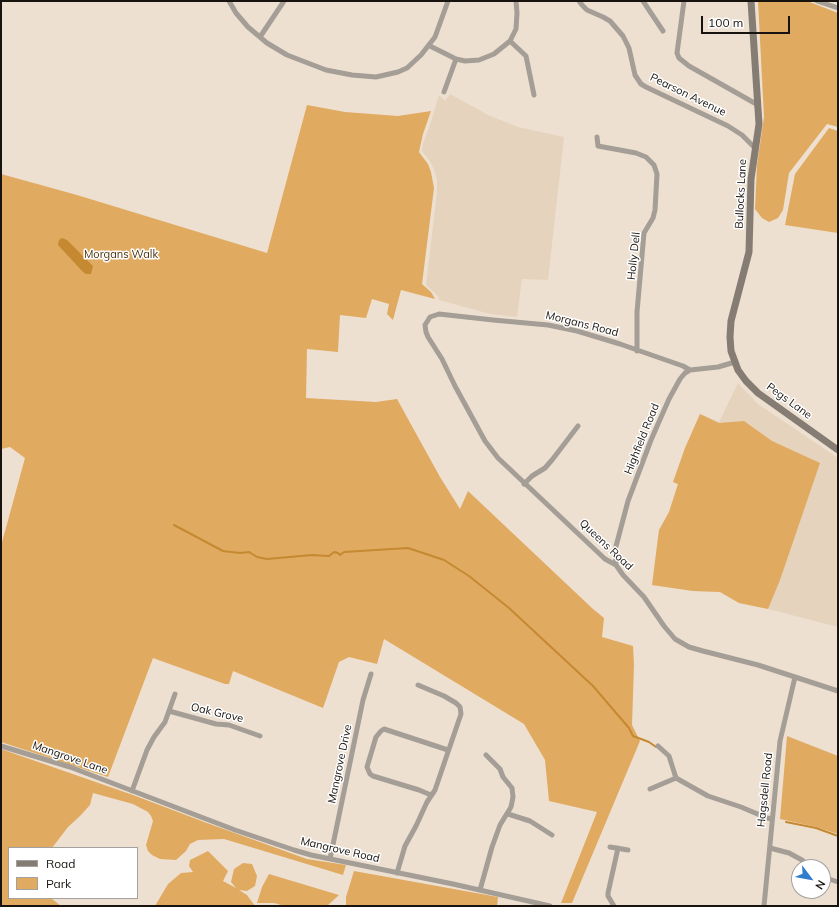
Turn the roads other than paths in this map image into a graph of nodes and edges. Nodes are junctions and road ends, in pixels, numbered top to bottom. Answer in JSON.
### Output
{"nodes":[{"id":1,"x":229,"y":1,"type":"edge"},
{"id":2,"x":284,"y":1,"type":"edge"},
{"id":3,"x":448,"y":1,"type":"edge"},
{"id":4,"x":516,"y":1,"type":"edge"},
{"id":5,"x":579,"y":1,"type":"edge"},
{"id":6,"x":643,"y":1,"type":"edge"},
{"id":7,"x":684,"y":1,"type":"edge"},
{"id":8,"x":752,"y":1,"type":"edge"},
{"id":9,"x":817,"y":1,"type":"edge"},
{"id":10,"x":838,"y":8,"type":"edge"},
{"id":11,"x":663,"y":31,"type":"dead end"},
{"id":12,"x":260,"y":37,"type":"junction"},
{"id":13,"x":510,"y":41,"type":"junction"},
{"id":14,"x":430,"y":46,"type":"junction"},
{"id":15,"x":456,"y":59,"type":"junction"},
{"id":16,"x":444,"y":92,"type":"dead end"},
{"id":17,"x":534,"y":95,"type":"dead end"},
{"id":18,"x":758,"y":105,"type":"junction"},
{"id":19,"x":597,"y":137,"type":"dead end"},
{"id":20,"x":756,"y":148,"type":"junction"},
{"id":21,"x":425,"y":328,"type":"joint"},
{"id":22,"x":637,"y":351,"type":"junction"},
{"id":23,"x":735,"y":362,"type":"junction"},
{"id":24,"x":690,"y":370,"type":"junction"},
{"id":25,"x":578,"y":426,"type":"dead end"},
{"id":26,"x":838,"y":450,"type":"edge"},
{"id":27,"x":524,"y":484,"type":"junction"},
{"id":28,"x":616,"y":565,"type":"junction"},
{"id":29,"x":371,"y":674,"type":"dead end"},
{"id":30,"x":795,"y":677,"type":"junction"},
{"id":31,"x":418,"y":685,"type":"dead end"},
{"id":32,"x":838,"y":691,"type":"edge"},
{"id":33,"x":175,"y":694,"type":"dead end"},
{"id":34,"x":169,"y":711,"type":"junction"},
{"id":35,"x":260,"y":736,"type":"dead end"},
{"id":36,"x":1,"y":746,"type":"edge"},
{"id":37,"x":658,"y":746,"type":"dead end"},
{"id":38,"x":448,"y":750,"type":"junction"},
{"id":39,"x":486,"y":755,"type":"dead end"},
{"id":40,"x":676,"y":778,"type":"junction"},
{"id":41,"x":650,"y":789,"type":"dead end"},
{"id":42,"x":132,"y":791,"type":"junction"},
{"id":43,"x":431,"y":795,"type":"junction"},
{"id":44,"x":508,"y":814,"type":"junction"},
{"id":45,"x":772,"y":819,"type":"junction"},
{"id":46,"x":552,"y":835,"type":"dead end"},
{"id":47,"x":610,"y":847,"type":"dead end"},
{"id":48,"x":618,"y":848,"type":"junction"},
{"id":49,"x":770,"y":848,"type":"junction"},
{"id":50,"x":628,"y":850,"type":"dead end"},
{"id":51,"x":330,"y":859,"type":"junction"},
{"id":52,"x":800,"y":859,"type":"edge"},
{"id":53,"x":397,"y":873,"type":"junction"},
{"id":54,"x":480,"y":890,"type":"junction"},
{"id":55,"x":550,"y":906,"type":"edge"},
{"id":56,"x":614,"y":906,"type":"edge"},
{"id":57,"x":764,"y":906,"type":"edge"}],
"edges":[{"from":1,"to":12,"type":"street"},
{"from":2,"to":12,"type":"street"},
{"from":3,"to":14,"type":"street"},
{"from":4,"to":13,"type":"street"},
{"from":5,"to":20,"type":"street","name":"Pearson Avenue"},
{"from":6,"to":11,"type":"street"},
{"from":7,"to":18,"type":"street"},
{"from":8,"to":18,"type":"main road","name":"Bullocks Lane"},
{"from":9,"to":10,"type":"street"},
{"from":12,"to":14,"type":"street"},
{"from":13,"to":15,"type":"street"},
{"from":13,"to":17,"type":"street"},
{"from":14,"to":15,"type":"street"},
{"from":15,"to":16,"type":"street"},
{"from":18,"to":20,"type":"main road","name":"Bullocks Lane"},
{"from":19,"to":22,"type":"street","name":"Holly Dell"},
{"from":20,"to":23,"type":"main road","name":"Bullocks Lane"},
{"from":21,"to":22,"type":"street","name":"Morgans Road"},
{"from":21,"to":27,"type":"street","name":"Queens Road"},
{"from":22,"to":24,"type":"street","name":"Morgans Road"},
{"from":23,"to":24,"type":"street"},
{"from":23,"to":26,"type":"main road","name":"Pegs Lane"},
{"from":24,"to":28,"type":"street","name":"Highfield Road"},
{"from":25,"to":27,"type":"street"},
{"from":27,"to":28,"type":"street","name":"Queens Road"},
{"from":28,"to":30,"type":"street","name":"Queens Road"},
{"from":29,"to":51,"type":"street","name":"Mangrove Drive"},
{"from":30,"to":32,"type":"street","name":"Queens Road"},
{"from":30,"to":45,"type":"street","name":"Hagsdell Road"},
{"from":31,"to":38,"type":"street"},
{"from":33,"to":34,"type":"street"},
{"from":34,"to":35,"type":"street","name":"Oak Grove"},
{"from":34,"to":42,"type":"street"},
{"from":36,"to":42,"type":"street","name":"Mangrove Lane"},
{"from":37,"to":40,"type":"street"},
{"from":38,"to":43,"type":"street"},
{"from":38,"to":43,"type":"street"},
{"from":39,"to":44,"type":"street"},
{"from":40,"to":41,"type":"street"},
{"from":40,"to":45,"type":"street"},
{"from":42,"to":51,"type":"street","name":"Mangrove Road"},
{"from":43,"to":53,"type":"street"},
{"from":44,"to":46,"type":"street"},
{"from":44,"to":54,"type":"street"},
{"from":45,"to":49,"type":"street","name":"Hagsdell Road"},
{"from":47,"to":48,"type":"street"},
{"from":48,"to":50,"type":"street"},
{"from":48,"to":56,"type":"street"},
{"from":49,"to":52,"type":"street"},
{"from":49,"to":57,"type":"street","name":"Hagsdell Road"},
{"from":51,"to":53,"type":"street","name":"Mangrove Road"},
{"from":53,"to":54,"type":"street","name":"Mangrove Road"},
{"from":54,"to":55,"type":"street","name":"Mangrove Road"}]}
